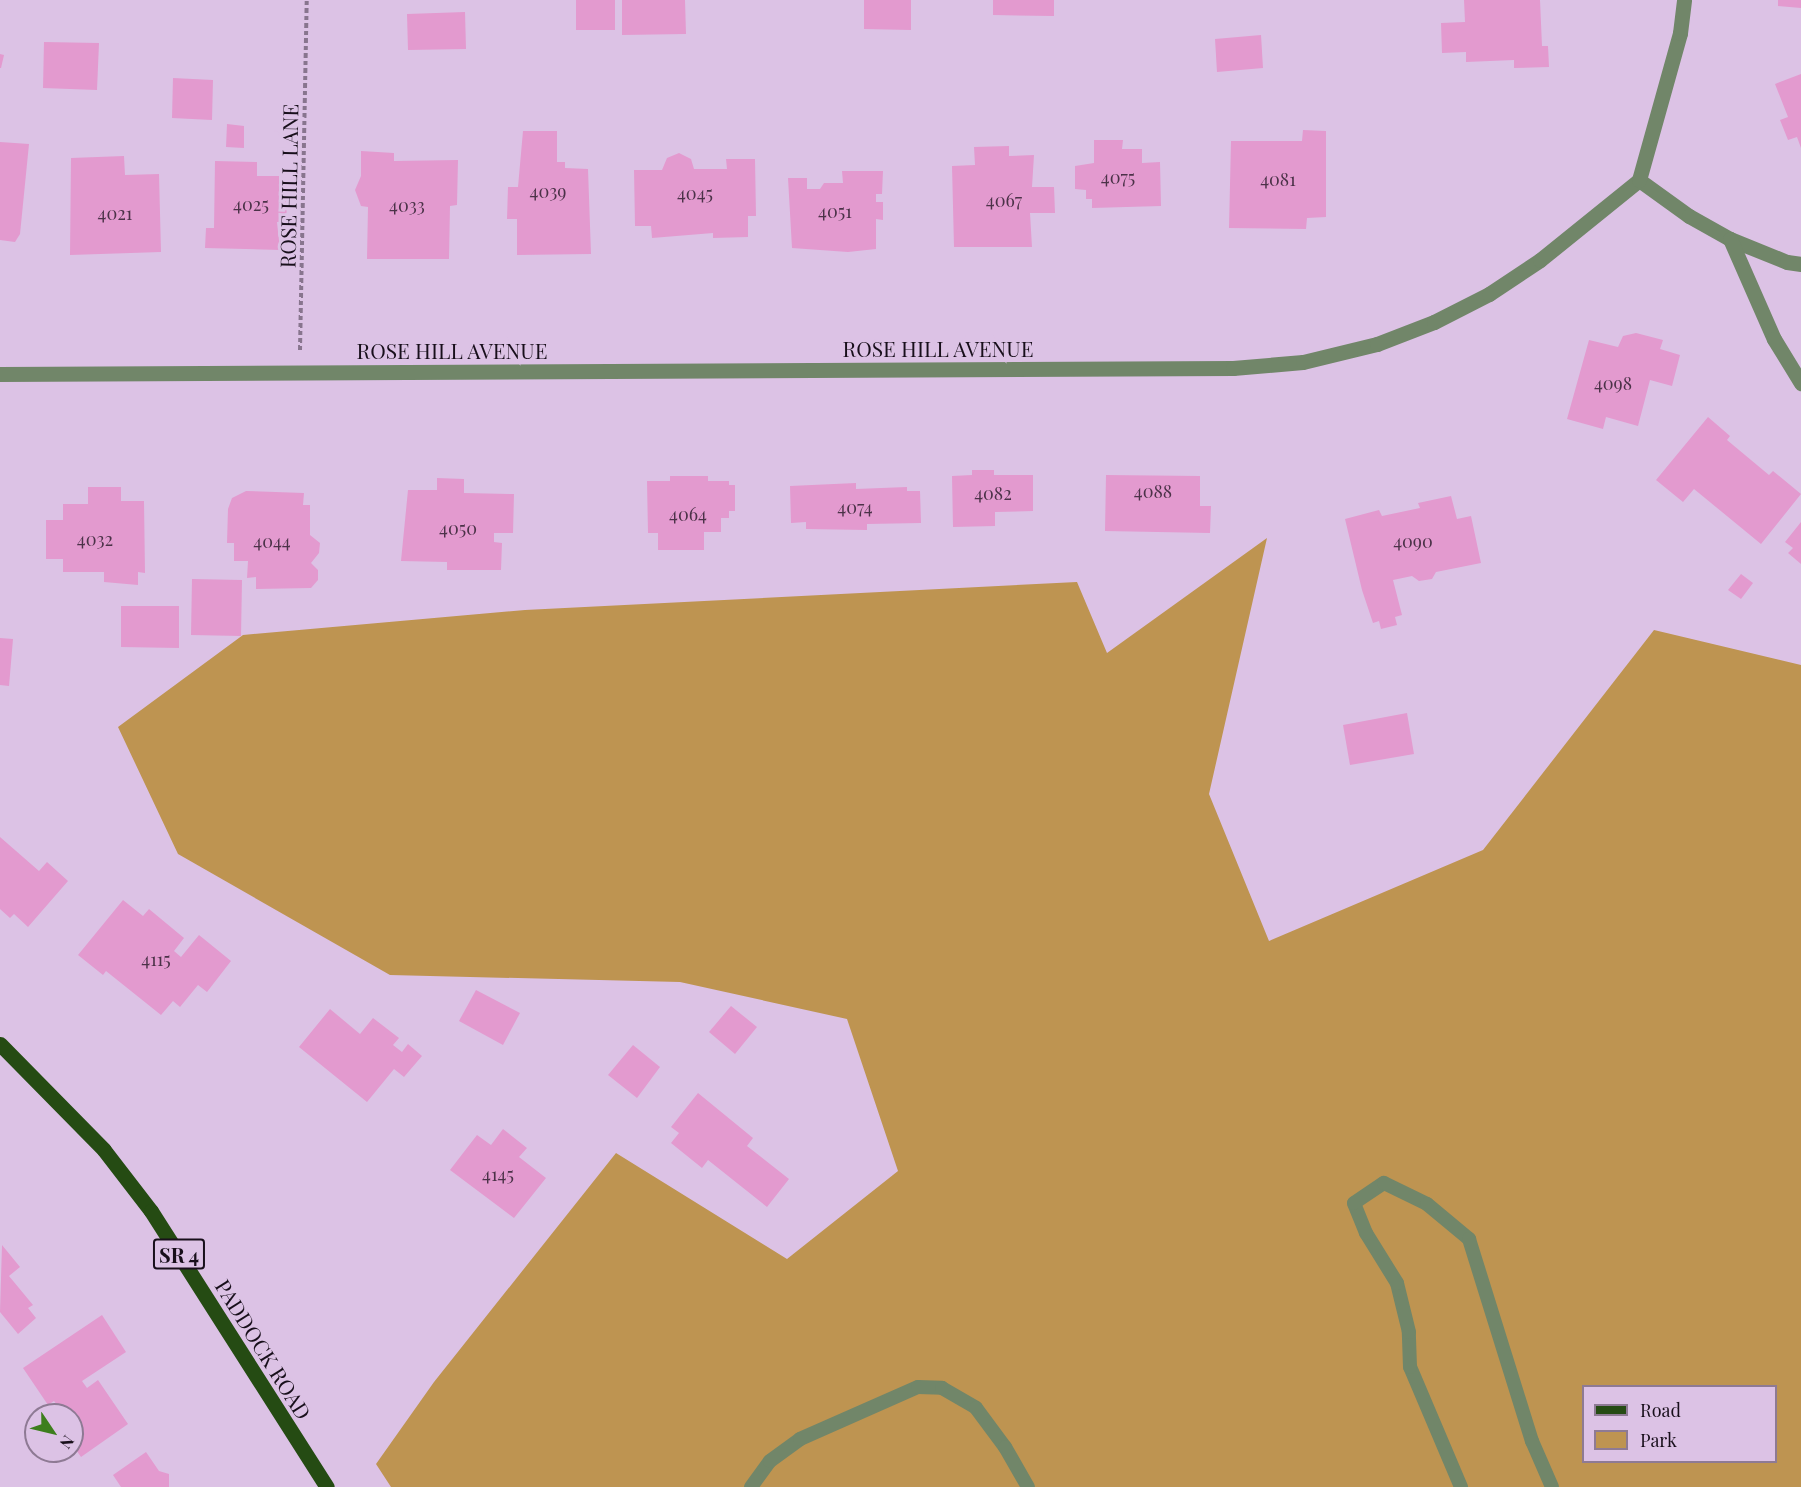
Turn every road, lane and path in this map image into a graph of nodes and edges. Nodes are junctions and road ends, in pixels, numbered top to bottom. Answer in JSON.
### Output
{"nodes":[{"id":1,"x":307,"y":0,"type":"edge"},
{"id":2,"x":1684,"y":0,"type":"edge"},
{"id":3,"x":1639,"y":180,"type":"junction"},
{"id":4,"x":1730,"y":239,"type":"junction"},
{"id":5,"x":1801,"y":264,"type":"edge"},
{"id":6,"x":300,"y":372,"type":"junction"},
{"id":7,"x":0,"y":374,"type":"edge"},
{"id":8,"x":1801,"y":382,"type":"edge"},
{"id":9,"x":0,"y":1044,"type":"edge"},
{"id":10,"x":327,"y":1487,"type":"edge"},
{"id":11,"x":751,"y":1487,"type":"edge"},
{"id":12,"x":1028,"y":1487,"type":"edge"},
{"id":13,"x":1461,"y":1487,"type":"edge"},
{"id":14,"x":1552,"y":1487,"type":"edge"}],
"edges":[{"from":1,"to":6,"type":"path","name":"ROSE HILL LANE"},
{"from":2,"to":3,"type":"street"},
{"from":3,"to":4,"type":"street"},
{"from":3,"to":6,"type":"street","name":"ROSE HILL AVENUE"},
{"from":4,"to":5,"type":"street"},
{"from":4,"to":8,"type":"street"},
{"from":6,"to":7,"type":"street","name":"ROSE HILL AVENUE"},
{"from":9,"to":10,"type":"main road","name":"PADDOCK ROAD","number":"SR 4"},
{"from":11,"to":12,"type":"lane"},
{"from":13,"to":14,"type":"lane"}]}
